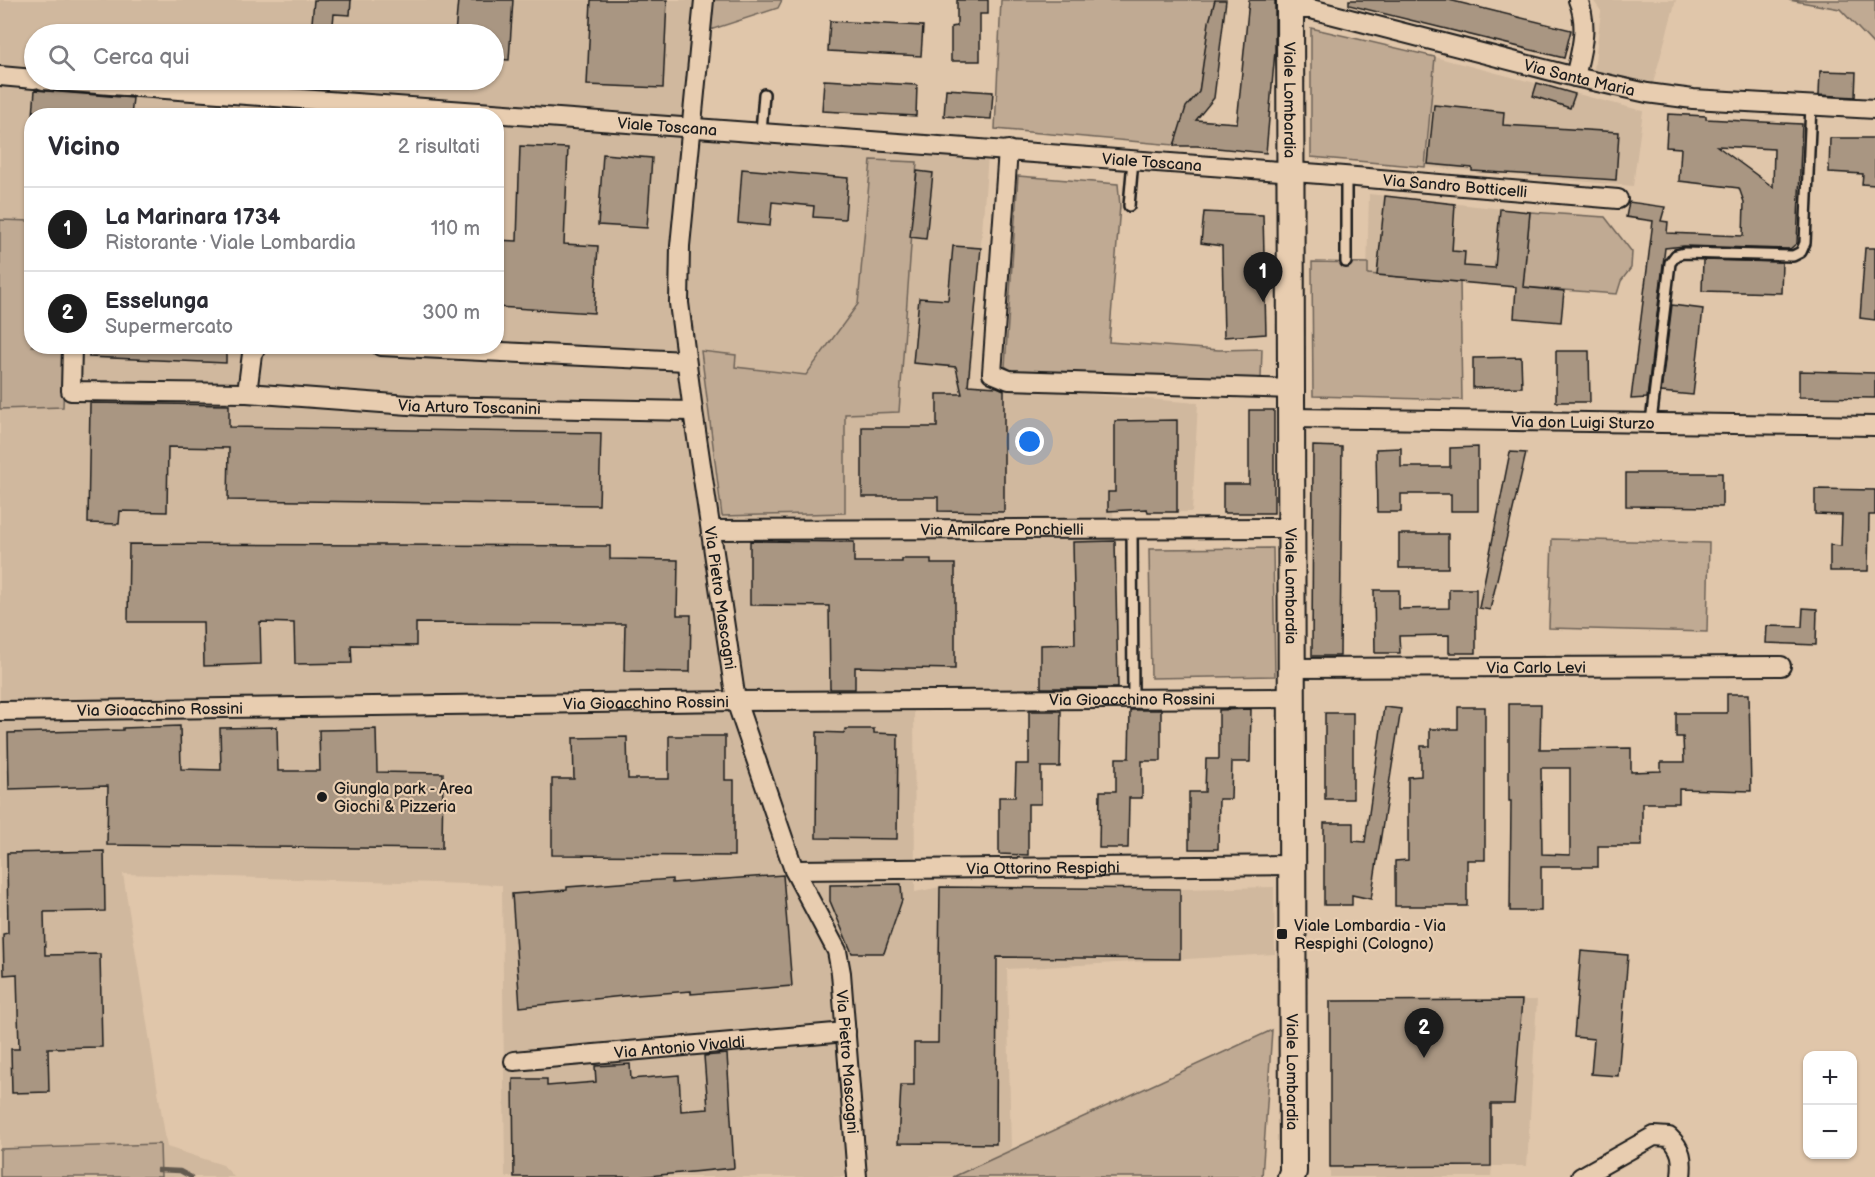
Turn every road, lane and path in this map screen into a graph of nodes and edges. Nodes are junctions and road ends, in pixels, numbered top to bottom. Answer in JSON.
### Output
{"nodes":[{"id":1,"x":704,"y":0,"type":"edge"},
{"id":2,"x":1578,"y":0,"type":"edge"},
{"id":3,"x":1290,"y":4,"type":"edge"},
{"id":4,"x":0,"y":76,"type":"edge"},
{"id":5,"x":1575,"y":77,"type":"junction"},
{"id":6,"x":24,"y":78,"type":"edge"},
{"id":7,"x":184,"y":90,"type":"edge"},
{"id":8,"x":764,"y":94,"type":"dead end"},
{"id":9,"x":1811,"y":105,"type":"junction"},
{"id":10,"x":439,"y":108,"type":"edge"},
{"id":11,"x":1875,"y":109,"type":"edge"},
{"id":12,"x":504,"y":113,"type":"edge"},
{"id":13,"x":693,"y":126,"type":"junction"},
{"id":14,"x":761,"y":132,"type":"junction"},
{"id":15,"x":1008,"y":150,"type":"junction"},
{"id":16,"x":1133,"y":160,"type":"junction"},
{"id":17,"x":1291,"y":172,"type":"junction"},
{"id":18,"x":1346,"y":176,"type":"junction"},
{"id":19,"x":1618,"y":199,"type":"dead end"},
{"id":20,"x":1129,"y":206,"type":"dead end"},
{"id":21,"x":1346,"y":262,"type":"dead end"},
{"id":22,"x":504,"y":352,"type":"edge"},
{"id":23,"x":72,"y":354,"type":"edge"},
{"id":24,"x":252,"y":354,"type":"edge"},
{"id":25,"x":686,"y":361,"type":"junction"},
{"id":26,"x":1291,"y":389,"type":"junction"},
{"id":27,"x":247,"y":393,"type":"junction"},
{"id":28,"x":693,"y":411,"type":"junction"},
{"id":29,"x":1291,"y":418,"type":"junction"},
{"id":30,"x":1651,"y":422,"type":"junction"},
{"id":31,"x":1875,"y":426,"type":"edge"},
{"id":32,"x":1132,"y":528,"type":"junction"},
{"id":33,"x":1292,"y":528,"type":"junction"},
{"id":34,"x":711,"y":530,"type":"junction"},
{"id":35,"x":1780,"y":666,"type":"dead end"},
{"id":36,"x":1292,"y":668,"type":"junction"},
{"id":37,"x":1292,"y":698,"type":"junction"},
{"id":38,"x":1133,"y":700,"type":"junction"},
{"id":39,"x":736,"y":701,"type":"junction"},
{"id":40,"x":0,"y":711,"type":"edge"},
{"id":41,"x":1292,"y":864,"type":"junction"},
{"id":42,"x":794,"y":870,"type":"junction"},
{"id":43,"x":846,"y":1032,"type":"junction"},
{"id":44,"x":514,"y":1061,"type":"dead end"},
{"id":45,"x":1293,"y":1175,"type":"edge"},
{"id":46,"x":857,"y":1177,"type":"edge"},
{"id":47,"x":1581,"y":1177,"type":"edge"},
{"id":48,"x":1681,"y":1177,"type":"edge"}],
"edges":[{"from":1,"to":13,"type":"street","name":"Via Pietro Mascagni"},
{"from":2,"to":5,"type":"street"},
{"from":3,"to":5,"type":"street","name":"Via Santa Maria"},
{"from":3,"to":17,"type":"street","name":"Viale Lombardia"},
{"from":4,"to":6,"type":"street"},
{"from":5,"to":9,"type":"street","name":"Via Santa Maria"},
{"from":7,"to":10,"type":"street","name":"Viale Toscana"},
{"from":8,"to":14,"type":"lane"},
{"from":9,"to":11,"type":"street","name":"Via Santa Maria"},
{"from":9,"to":30,"type":"lane"},
{"from":12,"to":13,"type":"street","name":"Viale Toscana"},
{"from":13,"to":14,"type":"street","name":"Viale Toscana"},
{"from":13,"to":25,"type":"street","name":"Via Pietro Mascagni"},
{"from":14,"to":15,"type":"street","name":"Viale Toscana"},
{"from":15,"to":16,"type":"street","name":"Viale Toscana"},
{"from":15,"to":26,"type":"street"},
{"from":16,"to":17,"type":"street","name":"Viale Toscana"},
{"from":16,"to":20,"type":"lane"},
{"from":17,"to":18,"type":"street","name":"Via Sandro Botticelli"},
{"from":17,"to":26,"type":"street","name":"Viale Lombardia"},
{"from":18,"to":19,"type":"street","name":"Via Sandro Botticelli"},
{"from":18,"to":21,"type":"lane"},
{"from":22,"to":25,"type":"street"},
{"from":23,"to":27,"type":"street","name":"Via Arturo Toscanini"},
{"from":24,"to":27,"type":"street"},
{"from":25,"to":28,"type":"street","name":"Via Pietro Mascagni"},
{"from":26,"to":29,"type":"street","name":"Viale Lombardia"},
{"from":27,"to":28,"type":"street","name":"Via Arturo Toscanini"},
{"from":28,"to":34,"type":"street","name":"Via Pietro Mascagni"},
{"from":29,"to":30,"type":"street","name":"Via don Luigi Sturzo"},
{"from":29,"to":33,"type":"street","name":"Viale Lombardia"},
{"from":30,"to":31,"type":"street","name":"Via don Luigi Sturzo"},
{"from":32,"to":33,"type":"street","name":"Via Amilcare Ponchielli"},
{"from":32,"to":34,"type":"street","name":"Via Amilcare Ponchielli"},
{"from":32,"to":38,"type":"lane"},
{"from":33,"to":36,"type":"street","name":"Viale Lombardia"},
{"from":34,"to":39,"type":"street","name":"Via Pietro Mascagni"},
{"from":35,"to":36,"type":"street","name":"Via Carlo Levi"},
{"from":36,"to":37,"type":"street","name":"Viale Lombardia"},
{"from":37,"to":38,"type":"street","name":"Via Gioacchino Rossini"},
{"from":37,"to":41,"type":"street","name":"Viale Lombardia"},
{"from":38,"to":39,"type":"street","name":"Via Gioacchino Rossini"},
{"from":39,"to":40,"type":"street","name":"Via Gioacchino Rossini"},
{"from":39,"to":42,"type":"street","name":"Via Pietro Mascagni"},
{"from":41,"to":42,"type":"street","name":"Via Ottorino Respighi"},
{"from":41,"to":45,"type":"street","name":"Viale Lombardia"},
{"from":42,"to":43,"type":"street","name":"Via Pietro Mascagni"},
{"from":43,"to":44,"type":"street","name":"Via Antonio Vivaldi"},
{"from":43,"to":46,"type":"street","name":"Via Pietro Mascagni"},
{"from":47,"to":48,"type":"street"}]}
